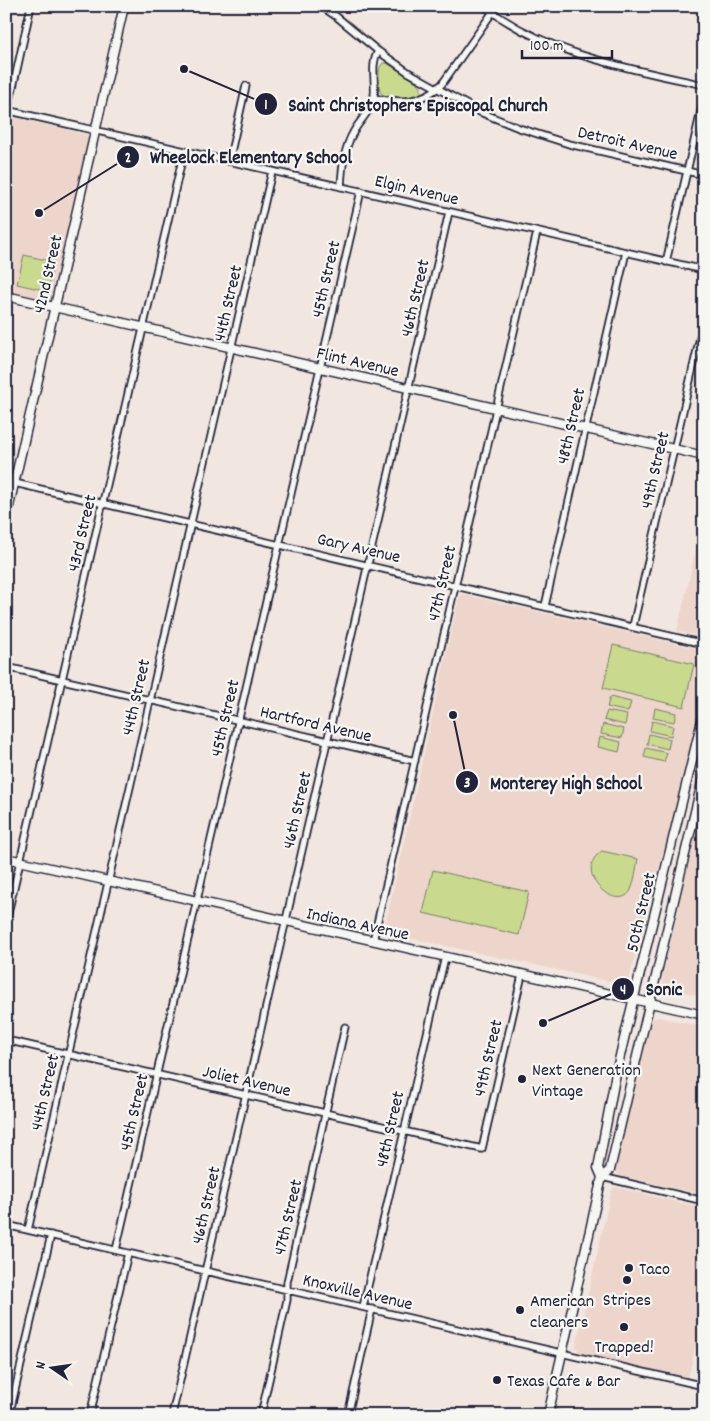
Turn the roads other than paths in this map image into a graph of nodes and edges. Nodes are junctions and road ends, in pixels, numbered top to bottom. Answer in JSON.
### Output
{"nodes":[{"id":1,"x":31,"y":6,"type":"edge"},
{"id":2,"x":124,"y":6,"type":"edge"},
{"id":3,"x":321,"y":6,"type":"edge"},
{"id":4,"x":484,"y":6,"type":"edge"},
{"id":5,"x":497,"y":6,"type":"edge"},
{"id":6,"x":492,"y":13,"type":"junction"},
{"id":7,"x":378,"y":51,"type":"junction"},
{"id":8,"x":704,"y":85,"type":"edge"},
{"id":9,"x":246,"y":86,"type":"dead end"},
{"id":10,"x":437,"y":89,"type":"junction"},
{"id":11,"x":373,"y":98,"type":"junction"},
{"id":12,"x":704,"y":98,"type":"edge"},
{"id":13,"x":7,"y":110,"type":"edge"},
{"id":14,"x":96,"y":131,"type":"junction"},
{"id":15,"x":184,"y":151,"type":"junction"},
{"id":16,"x":229,"y":161,"type":"junction"},
{"id":17,"x":272,"y":171,"type":"junction"},
{"id":18,"x":686,"y":171,"type":"junction"},
{"id":19,"x":704,"y":175,"type":"edge"},
{"id":20,"x":341,"y":187,"type":"junction"},
{"id":21,"x":361,"y":191,"type":"junction"},
{"id":22,"x":449,"y":212,"type":"junction"},
{"id":23,"x":537,"y":232,"type":"junction"},
{"id":24,"x":626,"y":252,"type":"junction"},
{"id":25,"x":666,"y":262,"type":"junction"},
{"id":26,"x":704,"y":270,"type":"edge"},
{"id":27,"x":6,"y":296,"type":"edge"},
{"id":28,"x":55,"y":307,"type":"junction"},
{"id":29,"x":704,"y":320,"type":"edge"},
{"id":30,"x":143,"y":327,"type":"junction"},
{"id":31,"x":232,"y":348,"type":"junction"},
{"id":32,"x":320,"y":368,"type":"junction"},
{"id":33,"x":409,"y":388,"type":"junction"},
{"id":34,"x":497,"y":408,"type":"junction"},
{"id":35,"x":585,"y":429,"type":"junction"},
{"id":36,"x":674,"y":449,"type":"junction"},
{"id":37,"x":704,"y":456,"type":"edge"},
{"id":38,"x":10,"y":482,"type":"edge"},
{"id":39,"x":103,"y":504,"type":"junction"},
{"id":40,"x":6,"y":519,"type":"edge"},
{"id":41,"x":191,"y":524,"type":"junction"},
{"id":42,"x":280,"y":544,"type":"junction"},
{"id":43,"x":368,"y":565,"type":"junction"},
{"id":44,"x":456,"y":585,"type":"junction"},
{"id":45,"x":545,"y":606,"type":"junction"},
{"id":46,"x":633,"y":626,"type":"junction"},
{"id":47,"x":704,"y":644,"type":"edge"},
{"id":48,"x":6,"y":668,"type":"edge"},
{"id":49,"x":62,"y":680,"type":"junction"},
{"id":50,"x":150,"y":701,"type":"junction"},
{"id":51,"x":704,"y":712,"type":"edge"},
{"id":52,"x":239,"y":721,"type":"junction"},
{"id":53,"x":327,"y":741,"type":"junction"},
{"id":54,"x":415,"y":761,"type":"junction"},
{"id":55,"x":704,"y":774,"type":"edge"},
{"id":56,"x":6,"y":858,"type":"edge"},
{"id":57,"x":20,"y":862,"type":"junction"},
{"id":58,"x":108,"y":882,"type":"junction"},
{"id":59,"x":197,"y":902,"type":"junction"},
{"id":60,"x":6,"y":922,"type":"edge"},
{"id":61,"x":286,"y":922,"type":"junction"},
{"id":62,"x":373,"y":941,"type":"junction"},
{"id":63,"x":445,"y":957,"type":"junction"},
{"id":64,"x":522,"y":975,"type":"junction"},
{"id":65,"x":634,"y":1000,"type":"junction"},
{"id":66,"x":650,"y":1003,"type":"junction"},
{"id":67,"x":704,"y":1015,"type":"edge"},
{"id":68,"x":345,"y":1027,"type":"dead end"},
{"id":69,"x":6,"y":1040,"type":"edge"},
{"id":70,"x":68,"y":1054,"type":"junction"},
{"id":71,"x":157,"y":1074,"type":"junction"},
{"id":72,"x":246,"y":1095,"type":"junction"},
{"id":73,"x":326,"y":1113,"type":"junction"},
{"id":74,"x":404,"y":1131,"type":"junction"},
{"id":75,"x":482,"y":1149,"type":"joint"},
{"id":76,"x":602,"y":1177,"type":"junction"},
{"id":77,"x":704,"y":1201,"type":"edge"},
{"id":78,"x":6,"y":1225,"type":"edge"},
{"id":79,"x":28,"y":1230,"type":"junction"},
{"id":80,"x":51,"y":1235,"type":"junction"},
{"id":81,"x":116,"y":1250,"type":"junction"},
{"id":82,"x":128,"y":1253,"type":"junction"},
{"id":83,"x":205,"y":1271,"type":"junction"},
{"id":84,"x":287,"y":1290,"type":"junction"},
{"id":85,"x":363,"y":1307,"type":"junction"},
{"id":86,"x":372,"y":1309,"type":"junction"},
{"id":87,"x":562,"y":1353,"type":"junction"},
{"id":88,"x":704,"y":1386,"type":"edge"},
{"id":89,"x":8,"y":1412,"type":"edge"},
{"id":90,"x":547,"y":1414,"type":"edge"},
{"id":91,"x":21,"y":1415,"type":"edge"},
{"id":92,"x":90,"y":1415,"type":"edge"},
{"id":93,"x":172,"y":1415,"type":"edge"},
{"id":94,"x":261,"y":1415,"type":"edge"},
{"id":95,"x":348,"y":1415,"type":"edge"},
{"id":96,"x":559,"y":1415,"type":"edge"}],
"edges":[{"from":1,"to":13,"type":"street"},
{"from":2,"to":14,"type":"main road","name":"42nd Street"},
{"from":3,"to":7,"type":"street","name":"Detroit Avenue"},
{"from":4,"to":6,"type":"street"},
{"from":5,"to":6,"type":"street"},
{"from":6,"to":8,"type":"street"},
{"from":6,"to":10,"type":"street"},
{"from":7,"to":10,"type":"street","name":"Detroit Avenue"},
{"from":7,"to":11,"type":"street"},
{"from":9,"to":16,"type":"street"},
{"from":10,"to":11,"type":"street"},
{"from":10,"to":18,"type":"street","name":"Detroit Avenue"},
{"from":11,"to":20,"type":"street"},
{"from":12,"to":18,"type":"street"},
{"from":13,"to":14,"type":"street","name":"Elgin Avenue"},
{"from":14,"to":15,"type":"street","name":"Elgin Avenue"},
{"from":14,"to":28,"type":"main road","name":"42nd Street"},
{"from":15,"to":16,"type":"street","name":"Elgin Avenue"},
{"from":15,"to":30,"type":"street","name":"43rd Street"},
{"from":16,"to":17,"type":"street","name":"Elgin Avenue"},
{"from":17,"to":20,"type":"street","name":"Elgin Avenue"},
{"from":17,"to":31,"type":"street","name":"44th Street"},
{"from":18,"to":19,"type":"street","name":"Detroit Avenue"},
{"from":18,"to":25,"type":"street"},
{"from":20,"to":21,"type":"street","name":"Elgin Avenue"},
{"from":21,"to":22,"type":"street","name":"Elgin Avenue"},
{"from":21,"to":32,"type":"street","name":"45th Street"},
{"from":22,"to":23,"type":"street","name":"Elgin Avenue"},
{"from":22,"to":33,"type":"street","name":"46th Street"},
{"from":23,"to":24,"type":"street","name":"Elgin Avenue"},
{"from":23,"to":34,"type":"street","name":"47th Street"},
{"from":24,"to":25,"type":"street","name":"Elgin Avenue"},
{"from":24,"to":35,"type":"street","name":"48th Street"},
{"from":25,"to":26,"type":"street","name":"Elgin Avenue"},
{"from":27,"to":28,"type":"main road","name":"Flint Avenue"},
{"from":28,"to":30,"type":"main road","name":"Flint Avenue"},
{"from":28,"to":38,"type":"main road","name":"42nd Street"},
{"from":29,"to":36,"type":"street","name":"49th Street"},
{"from":30,"to":31,"type":"main road","name":"Flint Avenue"},
{"from":30,"to":39,"type":"street","name":"43rd Street"},
{"from":31,"to":32,"type":"main road","name":"Flint Avenue"},
{"from":31,"to":41,"type":"street","name":"44th Street"},
{"from":32,"to":33,"type":"main road","name":"Flint Avenue"},
{"from":32,"to":42,"type":"street","name":"45th Street"},
{"from":33,"to":34,"type":"main road","name":"Flint Avenue"},
{"from":33,"to":43,"type":"street","name":"46th Street"},
{"from":34,"to":35,"type":"main road","name":"Flint Avenue"},
{"from":34,"to":44,"type":"street","name":"47th Street"},
{"from":35,"to":36,"type":"main road","name":"Flint Avenue"},
{"from":35,"to":45,"type":"street","name":"48th Street"},
{"from":36,"to":37,"type":"main road","name":"Flint Avenue"},
{"from":36,"to":46,"type":"street","name":"49th Street"},
{"from":38,"to":39,"type":"street","name":"Gary Avenue"},
{"from":38,"to":40,"type":"main road","name":"42nd Street"},
{"from":39,"to":41,"type":"street","name":"Gary Avenue"},
{"from":39,"to":49,"type":"street","name":"43rd Street"},
{"from":41,"to":42,"type":"street","name":"Gary Avenue"},
{"from":41,"to":50,"type":"street","name":"44th Street"},
{"from":42,"to":43,"type":"street","name":"Gary Avenue"},
{"from":42,"to":52,"type":"street","name":"45th Street"},
{"from":43,"to":44,"type":"street","name":"Gary Avenue"},
{"from":43,"to":53,"type":"street","name":"46th Street"},
{"from":44,"to":45,"type":"street","name":"Gary Avenue"},
{"from":44,"to":54,"type":"street","name":"47th Street"},
{"from":45,"to":46,"type":"street","name":"Gary Avenue"},
{"from":46,"to":47,"type":"street","name":"Gary Avenue"},
{"from":48,"to":49,"type":"street","name":"Hartford Avenue"},
{"from":49,"to":50,"type":"street","name":"Hartford Avenue"},
{"from":49,"to":57,"type":"street","name":"43rd Street"},
{"from":50,"to":52,"type":"street","name":"Hartford Avenue"},
{"from":50,"to":58,"type":"street","name":"44th Street"},
{"from":51,"to":65,"type":"main road","name":"50th Street"},
{"from":52,"to":53,"type":"street","name":"Hartford Avenue"},
{"from":52,"to":59,"type":"street","name":"45th Street"},
{"from":53,"to":54,"type":"street","name":"Hartford Avenue"},
{"from":53,"to":61,"type":"street","name":"46th Street"},
{"from":54,"to":62,"type":"street","name":"47th Street"},
{"from":55,"to":66,"type":"main road","name":"50th Street"},
{"from":56,"to":57,"type":"main road","name":"Indiana Avenue"},
{"from":57,"to":58,"type":"main road","name":"Indiana Avenue"},
{"from":57,"to":60,"type":"street","name":"43rd Street"},
{"from":58,"to":59,"type":"main road","name":"Indiana Avenue"},
{"from":58,"to":70,"type":"street","name":"44th Street"},
{"from":59,"to":61,"type":"main road","name":"Indiana Avenue"},
{"from":59,"to":71,"type":"street","name":"45th Street"},
{"from":61,"to":62,"type":"main road","name":"Indiana Avenue"},
{"from":61,"to":72,"type":"street","name":"46th Street"},
{"from":62,"to":63,"type":"main road","name":"Indiana Avenue"},
{"from":63,"to":64,"type":"main road","name":"Indiana Avenue"},
{"from":63,"to":74,"type":"street","name":"48th Street"},
{"from":64,"to":65,"type":"main road","name":"Indiana Avenue"},
{"from":64,"to":75,"type":"street","name":"49th Street"},
{"from":65,"to":66,"type":"main road","name":"Indiana Avenue"},
{"from":65,"to":76,"type":"main road","name":"50th Street"},
{"from":66,"to":67,"type":"main road","name":"Indiana Avenue"},
{"from":66,"to":76,"type":"main road","name":"50th Street"},
{"from":68,"to":73,"type":"street","name":"47th Street"},
{"from":69,"to":70,"type":"street","name":"Joliet Avenue"},
{"from":70,"to":71,"type":"street","name":"Joliet Avenue"},
{"from":70,"to":79,"type":"street","name":"44th Street"},
{"from":71,"to":72,"type":"street","name":"Joliet Avenue"},
{"from":71,"to":81,"type":"street","name":"45th Street"},
{"from":72,"to":73,"type":"street","name":"Joliet Avenue"},
{"from":72,"to":83,"type":"street","name":"46th Street"},
{"from":73,"to":74,"type":"street","name":"Joliet Avenue"},
{"from":73,"to":84,"type":"street","name":"47th Street"},
{"from":74,"to":75,"type":"street","name":"Joliet Avenue"},
{"from":74,"to":85,"type":"street","name":"48th Street"},
{"from":76,"to":77,"type":"street"},
{"from":76,"to":87,"type":"main road","name":"50th Street"},
{"from":78,"to":79,"type":"street","name":"Knoxville Avenue"},
{"from":79,"to":80,"type":"street","name":"Knoxville Avenue"},
{"from":80,"to":81,"type":"street","name":"Knoxville Avenue"},
{"from":80,"to":89,"type":"street"},
{"from":81,"to":82,"type":"street","name":"Knoxville Avenue"},
{"from":82,"to":83,"type":"street","name":"Knoxville Avenue"},
{"from":82,"to":92,"type":"street"},
{"from":83,"to":84,"type":"street","name":"Knoxville Avenue"},
{"from":83,"to":93,"type":"street","name":"46th Street"},
{"from":84,"to":85,"type":"street","name":"Knoxville Avenue"},
{"from":84,"to":94,"type":"street","name":"47th Street"},
{"from":85,"to":86,"type":"street","name":"Knoxville Avenue"},
{"from":86,"to":87,"type":"street","name":"Knoxville Avenue"},
{"from":86,"to":95,"type":"street"},
{"from":87,"to":88,"type":"street","name":"Knoxville Avenue"},
{"from":87,"to":90,"type":"main road","name":"50th Street"},
{"from":89,"to":91,"type":"street"},
{"from":90,"to":96,"type":"street"}]}
